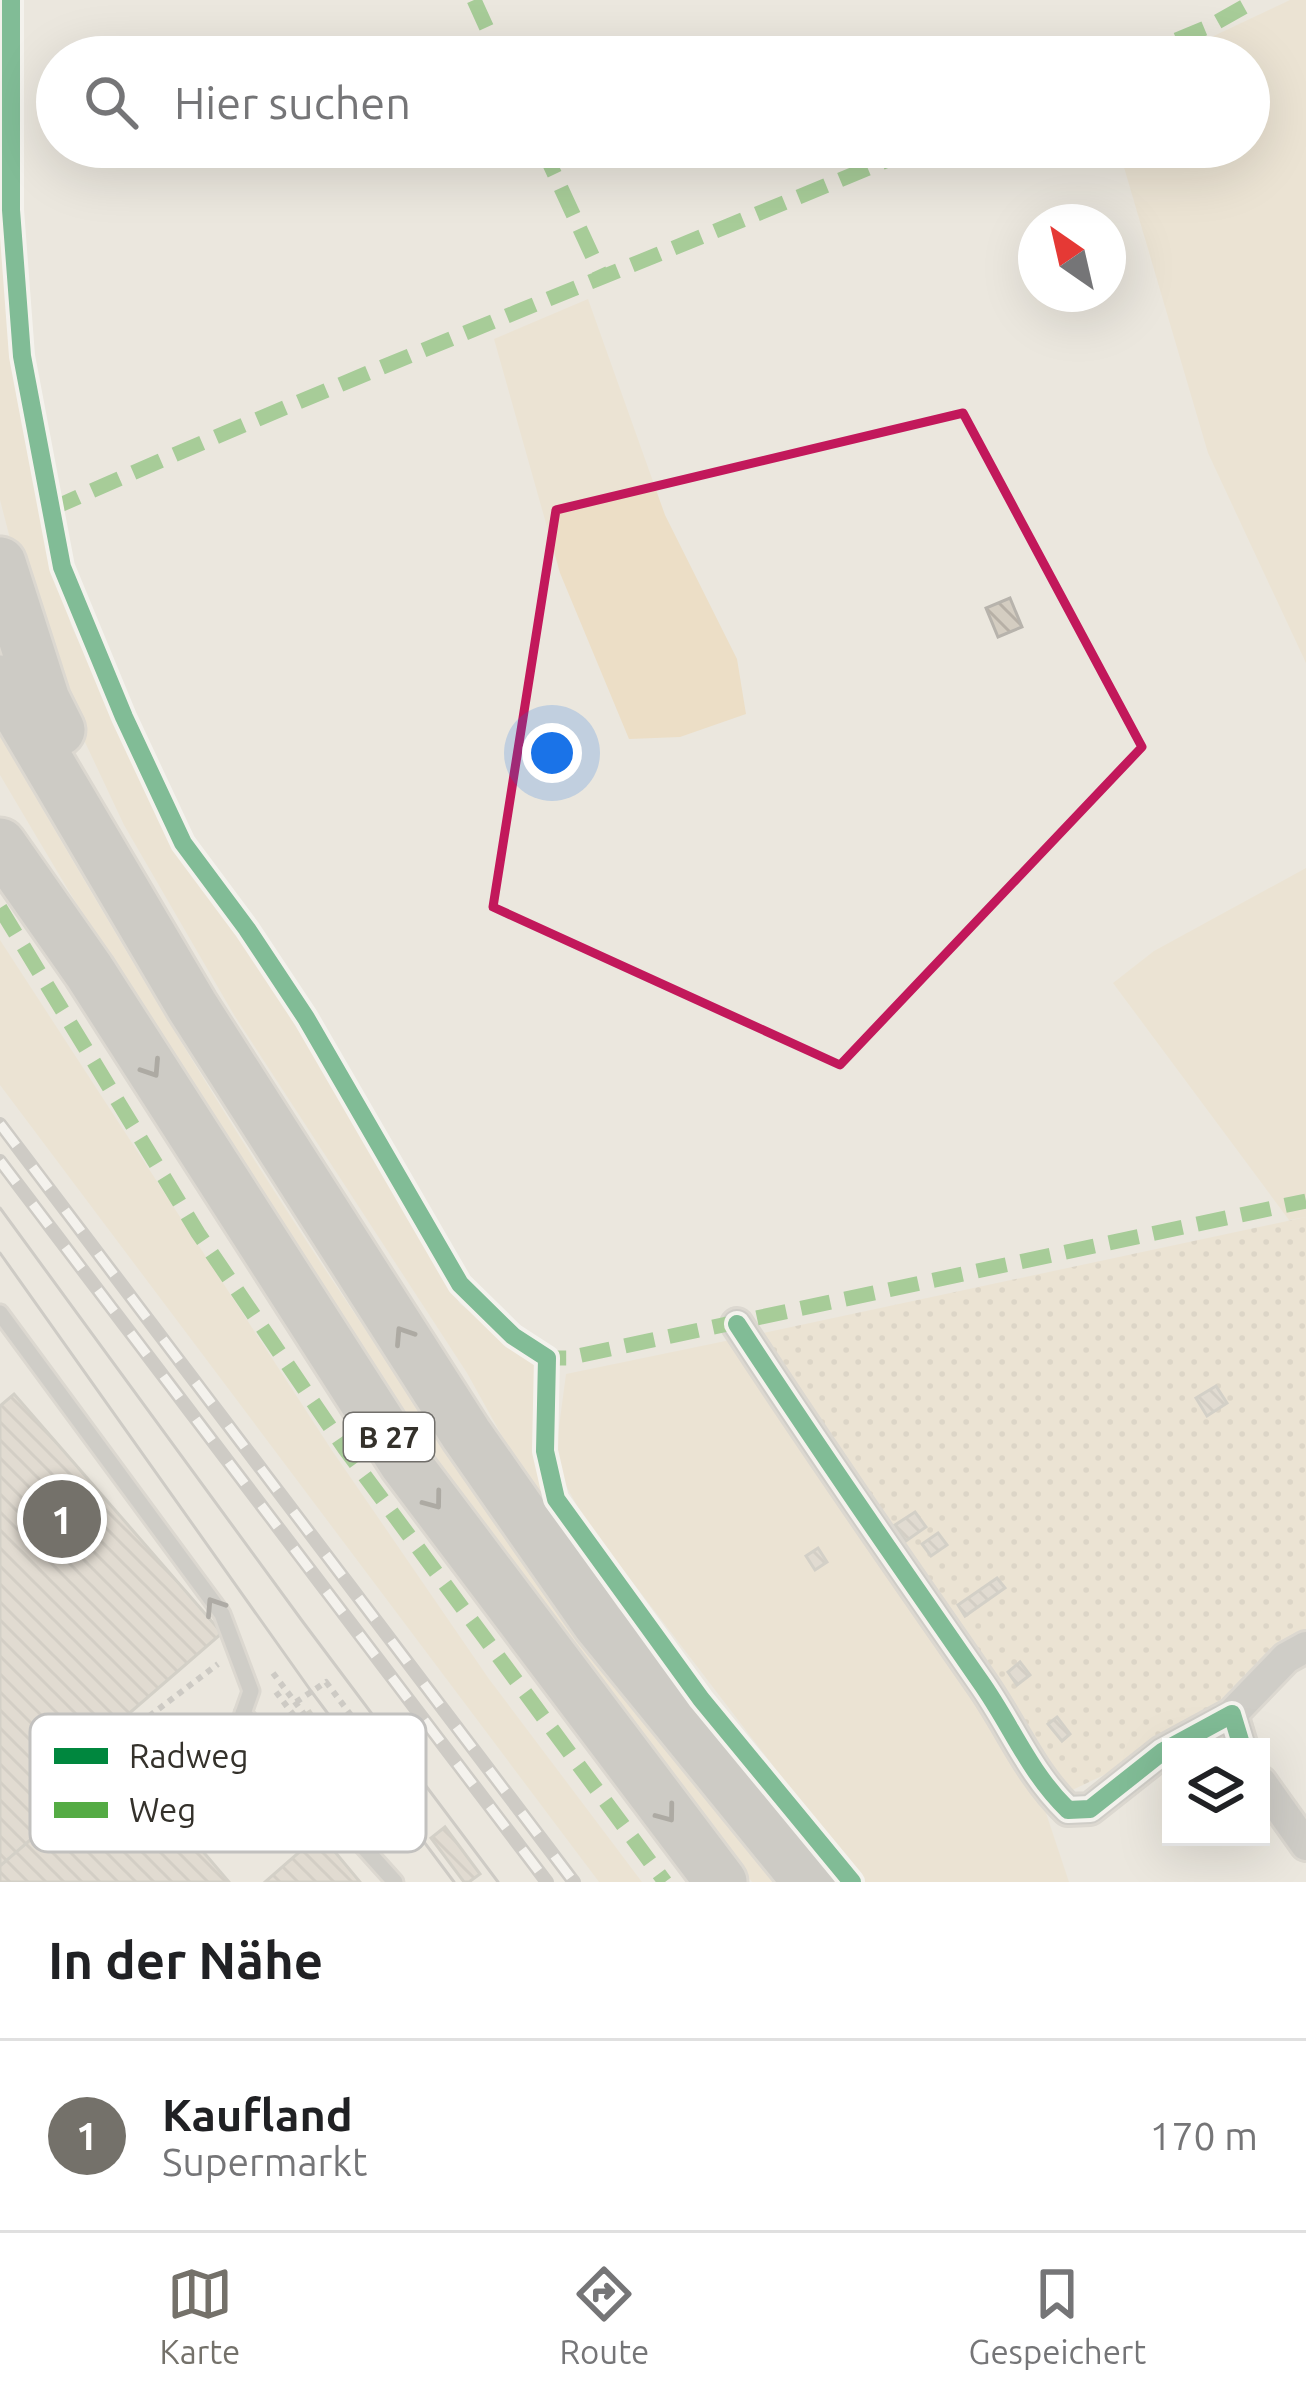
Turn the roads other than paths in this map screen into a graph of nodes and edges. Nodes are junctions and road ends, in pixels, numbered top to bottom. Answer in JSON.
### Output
{"nodes":[{"id":1,"x":0,"y":563,"type":"edge"},
{"id":2,"x":0,"y":681,"type":"edge"},
{"id":3,"x":0,"y":818,"type":"edge"},
{"id":4,"x":0,"y":844,"type":"edge"},
{"id":5,"x":88,"y":971,"type":"junction"},
{"id":6,"x":192,"y":1006,"type":"junction"},
{"id":7,"x":0,"y":1313,"type":"edge"},
{"id":8,"x":737,"y":1324,"type":"dead end"},
{"id":9,"x":1306,"y":1647,"type":"edge"},
{"id":10,"x":243,"y":1713,"type":"edge"},
{"id":11,"x":1232,"y":1714,"type":"junction"},
{"id":12,"x":1239,"y":1738,"type":"edge"},
{"id":13,"x":1270,"y":1795,"type":"edge"},
{"id":14,"x":1306,"y":1845,"type":"edge"},
{"id":15,"x":369,"y":1852,"type":"edge"},
{"id":16,"x":395,"y":1882,"type":"edge"},
{"id":17,"x":721,"y":1882,"type":"edge"},
{"id":18,"x":809,"y":1882,"type":"edge"}],
"edges":[{"from":1,"to":6,"type":"highway"},
{"from":2,"to":6,"type":"highway","number":"B 27"},
{"from":3,"to":5,"type":"highway","number":"B 27"},
{"from":4,"to":5,"type":"highway"},
{"from":5,"to":17,"type":"highway","number":"B 27","one_way":true},
{"from":18,"to":6,"type":"highway","number":"B 27","one_way":true},
{"from":10,"to":7,"type":"lane","one_way":true},
{"from":8,"to":11,"type":"street"},
{"from":9,"to":11,"type":"street"},
{"from":11,"to":12,"type":"street"},
{"from":13,"to":14,"type":"street"},
{"from":15,"to":16,"type":"lane"}]}
